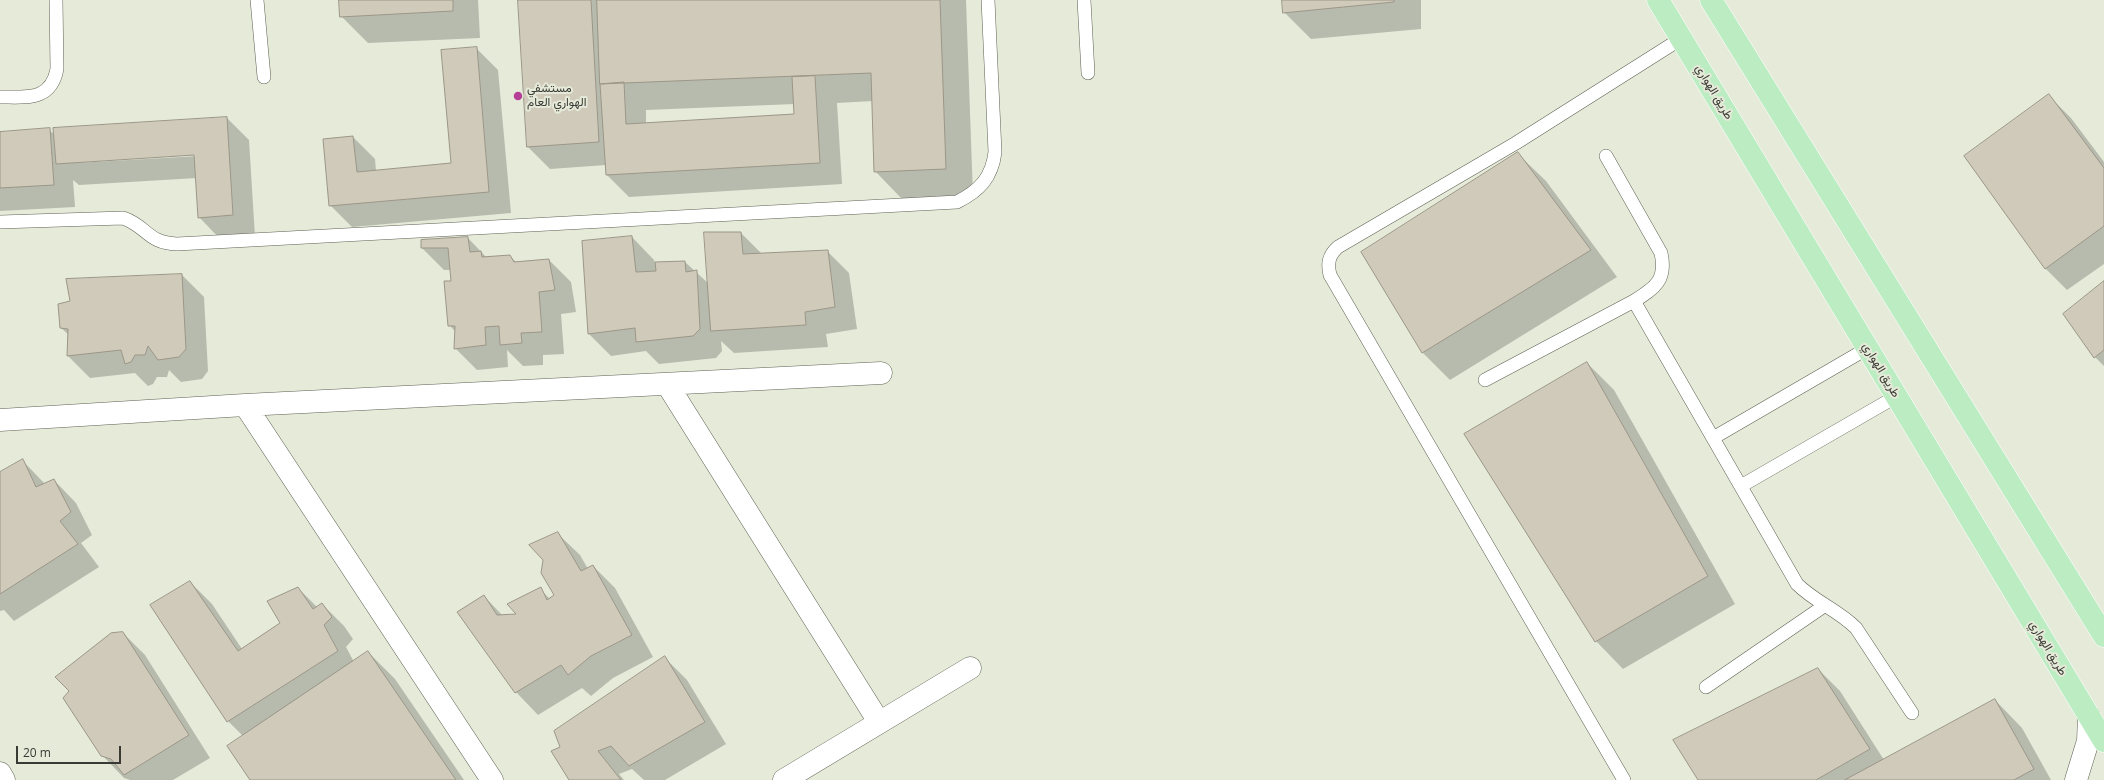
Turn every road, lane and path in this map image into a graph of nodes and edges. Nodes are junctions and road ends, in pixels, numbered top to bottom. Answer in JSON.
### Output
{"nodes":[{"id":1,"x":56,"y":0,"type":"edge"},
{"id":2,"x":257,"y":0,"type":"edge"},
{"id":3,"x":988,"y":0,"type":"edge"},
{"id":4,"x":1084,"y":0,"type":"edge"},
{"id":5,"x":1658,"y":0,"type":"edge"},
{"id":6,"x":1712,"y":0,"type":"edge"},
{"id":7,"x":1682,"y":38,"type":"junction"},
{"id":8,"x":1088,"y":73,"type":"dead end"},
{"id":9,"x":264,"y":77,"type":"dead end"},
{"id":10,"x":0,"y":97,"type":"edge"},
{"id":11,"x":1606,"y":156,"type":"dead end"},
{"id":12,"x":0,"y":222,"type":"edge"},
{"id":13,"x":1634,"y":301,"type":"junction"},
{"id":14,"x":1868,"y":348,"type":"junction"},
{"id":15,"x":881,"y":373,"type":"dead end"},
{"id":16,"x":1485,"y":380,"type":"dead end"},
{"id":17,"x":667,"y":384,"type":"junction"},
{"id":18,"x":1897,"y":396,"type":"junction"},
{"id":19,"x":245,"y":405,"type":"junction"},
{"id":20,"x":0,"y":420,"type":"edge"},
{"id":21,"x":1713,"y":438,"type":"junction"},
{"id":22,"x":1741,"y":486,"type":"junction"},
{"id":23,"x":1824,"y":606,"type":"junction"},
{"id":24,"x":2104,"y":636,"type":"edge"},
{"id":25,"x":970,"y":668,"type":"dead end"},
{"id":26,"x":1706,"y":687,"type":"dead end"},
{"id":27,"x":1912,"y":713,"type":"dead end"},
{"id":28,"x":2089,"y":716,"type":"junction"},
{"id":29,"x":879,"y":722,"type":"junction"},
{"id":30,"x":2104,"y":741,"type":"edge"},
{"id":31,"x":0,"y":774,"type":"edge"},
{"id":32,"x":4,"y":780,"type":"edge"},
{"id":33,"x":492,"y":780,"type":"edge"},
{"id":34,"x":784,"y":780,"type":"edge"},
{"id":35,"x":1624,"y":780,"type":"edge"},
{"id":36,"x":2076,"y":780,"type":"edge"}],
"edges":[{"from":1,"to":10,"type":"lane"},
{"from":2,"to":9,"type":"lane"},
{"from":3,"to":12,"type":"lane"},
{"from":4,"to":8,"type":"lane"},
{"from":5,"to":7,"type":"highway","name":"طريق الهواري"},
{"from":6,"to":24,"type":"highway"},
{"from":7,"to":14,"type":"highway","name":"طريق الهواري"},
{"from":7,"to":35,"type":"lane"},
{"from":11,"to":13,"type":"lane"},
{"from":13,"to":16,"type":"lane"},
{"from":13,"to":21,"type":"lane"},
{"from":14,"to":18,"type":"highway","name":"طريق الهواري"},
{"from":14,"to":21,"type":"lane"},
{"from":15,"to":17,"type":"street"},
{"from":17,"to":19,"type":"street"},
{"from":17,"to":29,"type":"street"},
{"from":18,"to":22,"type":"lane"},
{"from":18,"to":28,"type":"highway","name":"طريق الهواري"},
{"from":19,"to":20,"type":"street"},
{"from":19,"to":33,"type":"street"},
{"from":21,"to":22,"type":"lane"},
{"from":22,"to":23,"type":"lane"},
{"from":23,"to":26,"type":"lane"},
{"from":23,"to":27,"type":"lane"},
{"from":25,"to":29,"type":"street"},
{"from":28,"to":30,"type":"highway","name":"طريق الهواري"},
{"from":28,"to":36,"type":"street"},
{"from":29,"to":34,"type":"street"},
{"from":31,"to":32,"type":"street"}]}
